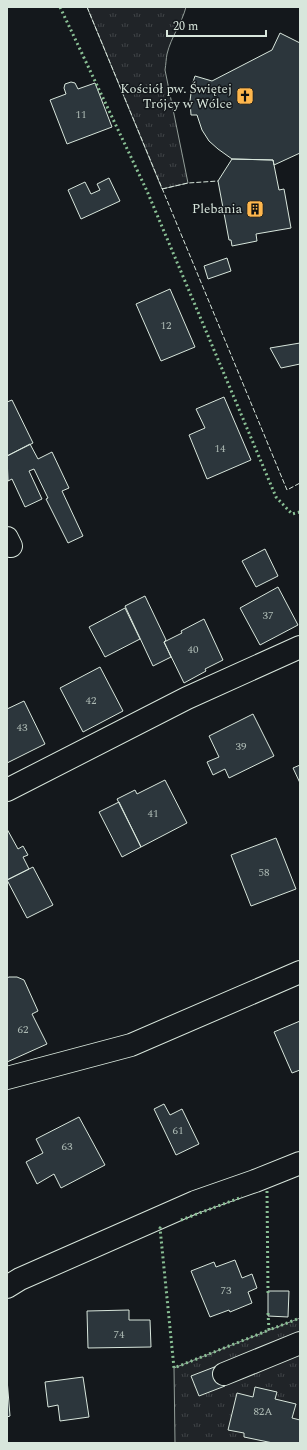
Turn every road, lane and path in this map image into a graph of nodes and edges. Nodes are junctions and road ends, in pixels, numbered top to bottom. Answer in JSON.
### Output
{"nodes":[{"id":1,"x":300,"y":647,"type":"edge"},
{"id":2,"x":7,"y":790,"type":"edge"},
{"id":3,"x":300,"y":972,"type":"edge"},
{"id":4,"x":7,"y":1078,"type":"edge"},
{"id":5,"x":300,"y":1163,"type":"edge"},
{"id":6,"x":7,"y":1287,"type":"edge"},
{"id":7,"x":300,"y":1343,"type":"edge"},
{"id":8,"x":224,"y":1374,"type":"dead end"}],
"edges":[{"from":1,"to":2,"type":"street"},
{"from":3,"to":4,"type":"street"},
{"from":5,"to":6,"type":"street"},
{"from":7,"to":8,"type":"street"}]}
